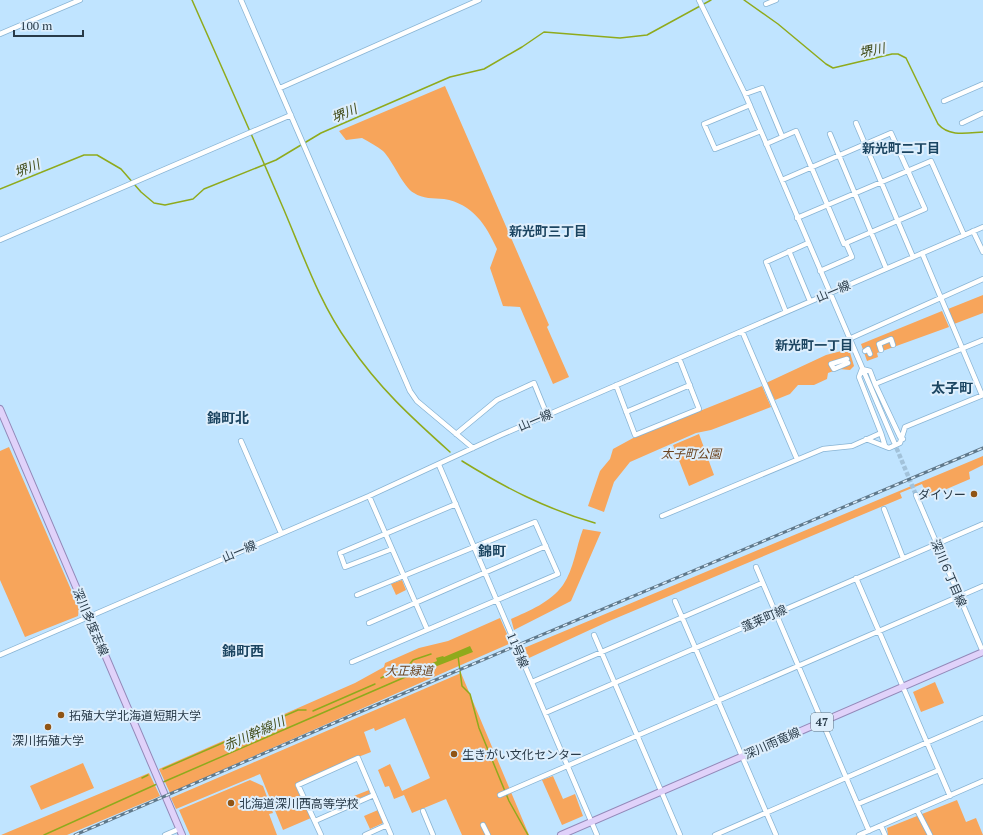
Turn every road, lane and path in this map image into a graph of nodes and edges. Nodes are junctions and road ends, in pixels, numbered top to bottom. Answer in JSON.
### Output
{"nodes":[{"id":1,"x":80,"y":0,"type":"edge"},
{"id":2,"x":241,"y":0,"type":"edge"},
{"id":3,"x":479,"y":0,"type":"edge"},
{"id":4,"x":776,"y":0,"type":"edge"},
{"id":5,"x":699,"y":1,"type":"edge"},
{"id":6,"x":766,"y":4,"type":"dead end"},
{"id":7,"x":0,"y":34,"type":"edge"},
{"id":8,"x":983,"y":84,"type":"edge"},
{"id":9,"x":280,"y":88,"type":"junction"},
{"id":10,"x":745,"y":94,"type":"junction"},
{"id":11,"x":944,"y":101,"type":"dead end"},
{"id":12,"x":750,"y":105,"type":"junction"},
{"id":13,"x":983,"y":113,"type":"edge"},
{"id":14,"x":291,"y":115,"type":"junction"},
{"id":15,"x":856,"y":123,"type":"dead end"},
{"id":16,"x":962,"y":123,"type":"dead end"},
{"id":17,"x":761,"y":132,"type":"junction"},
{"id":18,"x":830,"y":134,"type":"dead end"},
{"id":19,"x":782,"y":136,"type":"junction"},
{"id":20,"x":766,"y":144,"type":"junction"},
{"id":21,"x":865,"y":145,"type":"junction"},
{"id":22,"x":838,"y":156,"type":"junction"},
{"id":23,"x":811,"y":168,"type":"junction"},
{"id":24,"x":907,"y":171,"type":"junction"},
{"id":25,"x":782,"y":180,"type":"junction"},
{"id":26,"x":881,"y":182,"type":"junction"},
{"id":27,"x":854,"y":194,"type":"junction"},
{"id":28,"x":827,"y":205,"type":"junction"},
{"id":29,"x":797,"y":218,"type":"junction"},
{"id":30,"x":897,"y":221,"type":"junction"},
{"id":31,"x":983,"y":227,"type":"edge"},
{"id":32,"x":974,"y":231,"type":"junction"},
{"id":33,"x":871,"y":232,"type":"junction"},
{"id":34,"x":964,"y":235,"type":"junction"},
{"id":35,"x":0,"y":240,"type":"edge"},
{"id":36,"x":808,"y":243,"type":"junction"},
{"id":37,"x":846,"y":243,"type":"junction"},
{"id":38,"x":789,"y":251,"type":"junction"},
{"id":39,"x":983,"y":252,"type":"edge"},
{"id":40,"x":922,"y":253,"type":"junction"},
{"id":41,"x":913,"y":257,"type":"junction"},
{"id":42,"x":886,"y":268,"type":"junction"},
{"id":43,"x":820,"y":271,"type":"junction"},
{"id":44,"x":983,"y":279,"type":"edge"},
{"id":45,"x":829,"y":293,"type":"junction"},
{"id":46,"x":941,"y":298,"type":"junction"},
{"id":47,"x":810,"y":301,"type":"junction"},
{"id":48,"x":786,"y":312,"type":"junction"},
{"id":49,"x":742,"y":331,"type":"junction"},
{"id":50,"x":849,"y":339,"type":"junction"},
{"id":51,"x":983,"y":340,"type":"edge"},
{"id":52,"x":893,"y":345,"type":"dead end"},
{"id":53,"x":963,"y":348,"type":"junction"},
{"id":54,"x":881,"y":350,"type":"dead end"},
{"id":55,"x":865,"y":351,"type":"dead end"},
{"id":56,"x":870,"y":354,"type":"dead end"},
{"id":57,"x":679,"y":358,"type":"junction"},
{"id":58,"x":862,"y":369,"type":"junction"},
{"id":59,"x":875,"y":384,"type":"junction"},
{"id":60,"x":616,"y":385,"type":"junction"},
{"id":61,"x":690,"y":385,"type":"junction"},
{"id":62,"x":983,"y":395,"type":"edge"},
{"id":63,"x":0,"y":409,"type":"edge"},
{"id":64,"x":626,"y":412,"type":"junction"},
{"id":65,"x":547,"y":415,"type":"junction"},
{"id":66,"x":881,"y":433,"type":"junction"},
{"id":67,"x":456,"y":434,"type":"junction"},
{"id":68,"x":866,"y":439,"type":"junction"},
{"id":69,"x":903,"y":439,"type":"junction"},
{"id":70,"x":241,"y":441,"type":"dead end"},
{"id":71,"x":894,"y":442,"type":"tunnel mouth"},
{"id":72,"x":885,"y":446,"type":"junction"},
{"id":73,"x":473,"y":448,"type":"junction"},
{"id":74,"x":797,"y":459,"type":"junction"},
{"id":75,"x":439,"y":465,"type":"junction"},
{"id":76,"x":916,"y":495,"type":"tunnel mouth"},
{"id":77,"x":369,"y":496,"type":"junction"},
{"id":78,"x":456,"y":504,"type":"junction"},
{"id":79,"x":884,"y":509,"type":"dead end"},
{"id":80,"x":662,"y":516,"type":"dead end"},
{"id":81,"x":983,"y":524,"type":"edge"},
{"id":82,"x":281,"y":533,"type":"junction"},
{"id":83,"x":386,"y":534,"type":"junction"},
{"id":84,"x":937,"y":544,"type":"junction"},
{"id":85,"x":546,"y":546,"type":"junction"},
{"id":86,"x":474,"y":547,"type":"junction"},
{"id":87,"x":392,"y":549,"type":"junction"},
{"id":88,"x":903,"y":558,"type":"junction"},
{"id":89,"x":756,"y":567,"type":"dead end"},
{"id":90,"x":485,"y":573,"type":"junction"},
{"id":91,"x":403,"y":576,"type":"junction"},
{"id":92,"x":856,"y":578,"type":"junction"},
{"id":93,"x":762,"y":583,"type":"junction"},
{"id":94,"x":983,"y":586,"type":"edge"},
{"id":95,"x":357,"y":595,"type":"dead end"},
{"id":96,"x":959,"y":596,"type":"junction"},
{"id":97,"x":497,"y":600,"type":"junction"},
{"id":98,"x":675,"y":601,"type":"dead end"},
{"id":99,"x":415,"y":603,"type":"junction"},
{"id":100,"x":775,"y":613,"type":"junction"},
{"id":101,"x":89,"y":616,"type":"junction"},
{"id":102,"x":682,"y":617,"type":"junction"},
{"id":103,"x":369,"y":623,"type":"dead end"},
{"id":104,"x":427,"y":629,"type":"junction"},
{"id":105,"x":878,"y":631,"type":"junction"},
{"id":106,"x":594,"y":635,"type":"dead end"},
{"id":107,"x":696,"y":648,"type":"junction"},
{"id":108,"x":601,"y":652,"type":"junction"},
{"id":109,"x":983,"y":652,"type":"edge"},
{"id":110,"x":0,"y":654,"type":"edge"},
{"id":111,"x":352,"y":662,"type":"dead end"},
{"id":112,"x":798,"y":665,"type":"junction"},
{"id":113,"x":532,"y":682,"type":"junction"},
{"id":114,"x":615,"y":682,"type":"junction"},
{"id":115,"x":903,"y":687,"type":"junction"},
{"id":116,"x":718,"y":701,"type":"junction"},
{"id":117,"x":545,"y":713,"type":"junction"},
{"id":118,"x":983,"y":718,"type":"edge"},
{"id":119,"x":822,"y":722,"type":"junction"},
{"id":120,"x":638,"y":735,"type":"junction"},
{"id":121,"x":927,"y":743,"type":"junction"},
{"id":122,"x":742,"y":757,"type":"junction"},
{"id":123,"x":568,"y":765,"type":"junction"},
{"id":124,"x":939,"y":770,"type":"junction"},
{"id":125,"x":846,"y":777,"type":"junction"},
{"id":126,"x":983,"y":781,"type":"edge"},
{"id":127,"x":661,"y":791,"type":"junction"},
{"id":128,"x":374,"y":794,"type":"junction"},
{"id":129,"x":500,"y":795,"type":"dead end"},
{"id":130,"x":950,"y":796,"type":"junction"},
{"id":131,"x":858,"y":804,"type":"junction"},
{"id":132,"x":422,"y":810,"type":"dead end"},
{"id":133,"x":917,"y":810,"type":"junction"},
{"id":134,"x":766,"y":813,"type":"junction"},
{"id":135,"x":315,"y":821,"type":"junction"},
{"id":136,"x":592,"y":822,"type":"junction"},
{"id":137,"x":387,"y":825,"type":"junction"},
{"id":138,"x":483,"y":825,"type":"dead end"},
{"id":139,"x":880,"y":826,"type":"junction"},
{"id":140,"x":869,"y":831,"type":"junction"},
{"id":141,"x":181,"y":832,"type":"edge"},
{"id":142,"x":165,"y":835,"type":"edge"},
{"id":143,"x":321,"y":835,"type":"edge"},
{"id":144,"x":365,"y":835,"type":"edge"},
{"id":145,"x":392,"y":835,"type":"edge"},
{"id":146,"x":433,"y":835,"type":"edge"},
{"id":147,"x":488,"y":835,"type":"edge"},
{"id":148,"x":561,"y":835,"type":"edge"},
{"id":149,"x":597,"y":835,"type":"edge"},
{"id":150,"x":680,"y":835,"type":"edge"},
{"id":151,"x":715,"y":835,"type":"edge"},
{"id":152,"x":776,"y":835,"type":"edge"},
{"id":153,"x":859,"y":835,"type":"edge"},
{"id":154,"x":884,"y":835,"type":"edge"},
{"id":155,"x":930,"y":835,"type":"edge"}],
"edges":[{"from":1,"to":7,"type":"street"},
{"from":2,"to":9,"type":"street"},
{"from":3,"to":9,"type":"street"},
{"from":4,"to":6,"type":"street"},
{"from":5,"to":10,"type":"street"},
{"from":8,"to":11,"type":"street"},
{"from":9,"to":14,"type":"street"},
{"from":10,"to":12,"type":"street"},
{"from":10,"to":19,"type":"street"},
{"from":12,"to":17,"type":"street"},
{"from":12,"to":17,"type":"street"},
{"from":13,"to":16,"type":"street"},
{"from":14,"to":35,"type":"street"},
{"from":14,"to":67,"type":"street"},
{"from":15,"to":21,"type":"street"},
{"from":17,"to":20,"type":"street"},
{"from":18,"to":22,"type":"street"},
{"from":19,"to":20,"type":"street"},
{"from":19,"to":23,"type":"street"},
{"from":20,"to":25,"type":"street"},
{"from":21,"to":22,"type":"street"},
{"from":21,"to":24,"type":"street"},
{"from":21,"to":26,"type":"street"},
{"from":22,"to":23,"type":"street"},
{"from":22,"to":27,"type":"street"},
{"from":23,"to":25,"type":"street"},
{"from":23,"to":28,"type":"street"},
{"from":24,"to":26,"type":"street"},
{"from":24,"to":30,"type":"street"},
{"from":24,"to":34,"type":"street"},
{"from":25,"to":29,"type":"street"},
{"from":26,"to":27,"type":"street"},
{"from":26,"to":30,"type":"street"},
{"from":27,"to":28,"type":"street"},
{"from":27,"to":33,"type":"street"},
{"from":28,"to":29,"type":"street"},
{"from":28,"to":37,"type":"street"},
{"from":29,"to":36,"type":"street"},
{"from":30,"to":33,"type":"street"},
{"from":30,"to":41,"type":"street"},
{"from":31,"to":32,"type":"street","name":"山一線"},
{"from":32,"to":34,"type":"street","name":"山一線"},
{"from":32,"to":39,"type":"street"},
{"from":33,"to":37,"type":"street"},
{"from":33,"to":42,"type":"street"},
{"from":34,"to":40,"type":"street","name":"山一線"},
{"from":36,"to":38,"type":"street"},
{"from":36,"to":43,"type":"street"},
{"from":37,"to":43,"type":"street"},
{"from":38,"to":47,"type":"street"},
{"from":38,"to":48,"type":"street"},
{"from":40,"to":41,"type":"street","name":"山一線"},
{"from":40,"to":46,"type":"street"},
{"from":41,"to":42,"type":"street","name":"山一線"},
{"from":42,"to":45,"type":"street","name":"山一線"},
{"from":43,"to":45,"type":"street"},
{"from":44,"to":46,"type":"street"},
{"from":45,"to":47,"type":"street","name":"山一線"},
{"from":45,"to":50,"type":"street"},
{"from":46,"to":50,"type":"street"},
{"from":46,"to":53,"type":"street"},
{"from":47,"to":48,"type":"street","name":"山一線"},
{"from":48,"to":49,"type":"street","name":"山一線"},
{"from":49,"to":57,"type":"street","name":"山一線"},
{"from":49,"to":74,"type":"street"},
{"from":50,"to":58,"type":"street"},
{"from":51,"to":53,"type":"street"},
{"from":52,"to":54,"type":"street"},
{"from":53,"to":59,"type":"street"},
{"from":53,"to":62,"type":"street"},
{"from":55,"to":56,"type":"street"},
{"from":57,"to":60,"type":"street","name":"山一線"},
{"from":57,"to":61,"type":"street"},
{"from":58,"to":59,"type":"street"},
{"from":58,"to":66,"type":"street"},
{"from":58,"to":71,"type":"street"},
{"from":59,"to":69,"type":"street"},
{"from":60,"to":64,"type":"street"},
{"from":60,"to":65,"type":"street","name":"山一線"},
{"from":61,"to":64,"type":"street"},
{"from":61,"to":64,"type":"street"},
{"from":62,"to":69,"type":"street"},
{"from":63,"to":101,"type":"main road","name":"深川多度志線"},
{"from":65,"to":67,"type":"street"},
{"from":65,"to":73,"type":"street","name":"山一線"},
{"from":66,"to":68,"type":"street"},
{"from":66,"to":72,"type":"street"},
{"from":67,"to":73,"type":"street"},
{"from":68,"to":72,"type":"street"},
{"from":68,"to":74,"type":"street"},
{"from":69,"to":72,"type":"street"},
{"from":70,"to":82,"type":"street"},
{"from":73,"to":75,"type":"street","name":"山一線"},
{"from":74,"to":80,"type":"street"},
{"from":75,"to":77,"type":"street","name":"山一線"},
{"from":75,"to":78,"type":"street","name":"11号線"},
{"from":76,"to":84,"type":"street","name":"深川６丁目線"},
{"from":77,"to":82,"type":"street","name":"山一線"},
{"from":77,"to":83,"type":"street"},
{"from":78,"to":83,"type":"street"},
{"from":78,"to":86,"type":"street","name":"11号線"},
{"from":79,"to":88,"type":"street"},
{"from":81,"to":84,"type":"street","name":"蓬莱町線"},
{"from":82,"to":101,"type":"street","name":"山一線"},
{"from":83,"to":87,"type":"street"},
{"from":83,"to":87,"type":"street"},
{"from":84,"to":88,"type":"street","name":"蓬莱町線"},
{"from":84,"to":96,"type":"street","name":"深川６丁目線"},
{"from":85,"to":86,"type":"street"},
{"from":85,"to":90,"type":"street"},
{"from":85,"to":97,"type":"street"},
{"from":86,"to":90,"type":"street","name":"11号線"},
{"from":86,"to":91,"type":"street"},
{"from":87,"to":91,"type":"street"},
{"from":88,"to":92,"type":"street","name":"蓬莱町線"},
{"from":89,"to":93,"type":"street"},
{"from":90,"to":97,"type":"street","name":"11号線"},
{"from":90,"to":99,"type":"street"},
{"from":91,"to":95,"type":"street"},
{"from":91,"to":99,"type":"street"},
{"from":92,"to":100,"type":"street","name":"蓬莱町線"},
{"from":92,"to":105,"type":"street"},
{"from":93,"to":100,"type":"street"},
{"from":93,"to":102,"type":"street"},
{"from":94,"to":96,"type":"street"},
{"from":96,"to":105,"type":"street"},
{"from":96,"to":109,"type":"street","name":"深川６丁目線"},
{"from":97,"to":104,"type":"street"},
{"from":97,"to":113,"type":"street","name":"11号線"},
{"from":98,"to":102,"type":"street"},
{"from":99,"to":103,"type":"street"},
{"from":99,"to":104,"type":"street"},
{"from":100,"to":107,"type":"street","name":"蓬莱町線"},
{"from":100,"to":112,"type":"street"},
{"from":101,"to":110,"type":"street","name":"山一線"},
{"from":101,"to":141,"type":"main road","name":"深川多度志線"},
{"from":102,"to":107,"type":"street"},
{"from":102,"to":108,"type":"street"},
{"from":104,"to":111,"type":"street"},
{"from":105,"to":112,"type":"street"},
{"from":105,"to":115,"type":"street"},
{"from":106,"to":108,"type":"street"},
{"from":107,"to":114,"type":"street","name":"蓬莱町線"},
{"from":107,"to":116,"type":"street"},
{"from":108,"to":113,"type":"street"},
{"from":108,"to":114,"type":"street"},
{"from":109,"to":115,"type":"main road","name":"深川雨竜線","number":"47"},
{"from":112,"to":116,"type":"street"},
{"from":112,"to":119,"type":"street"},
{"from":113,"to":117,"type":"street","name":"11号線"},
{"from":114,"to":117,"type":"street","name":"蓬莱町線"},
{"from":114,"to":120,"type":"street"},
{"from":115,"to":119,"type":"main road","name":"深川雨竜線","number":"47"},
{"from":115,"to":121,"type":"street"},
{"from":116,"to":120,"type":"street"},
{"from":116,"to":122,"type":"street"},
{"from":117,"to":123,"type":"street","name":"11号線"},
{"from":118,"to":121,"type":"street"},
{"from":119,"to":122,"type":"main road","name":"深川雨竜線","number":"47"},
{"from":119,"to":125,"type":"street"},
{"from":120,"to":123,"type":"street"},
{"from":120,"to":127,"type":"street"},
{"from":121,"to":124,"type":"street"},
{"from":121,"to":125,"type":"street"},
{"from":122,"to":127,"type":"main road","name":"深川雨竜線","number":"47"},
{"from":122,"to":134,"type":"street"},
{"from":123,"to":129,"type":"street"},
{"from":123,"to":136,"type":"street","name":"11号線"},
{"from":124,"to":130,"type":"street"},
{"from":124,"to":131,"type":"street"},
{"from":125,"to":131,"type":"street"},
{"from":125,"to":134,"type":"street"},
{"from":126,"to":130,"type":"street"},
{"from":127,"to":136,"type":"main road","name":"深川雨竜線","number":"47"},
{"from":127,"to":150,"type":"street"},
{"from":128,"to":135,"type":"street"},
{"from":128,"to":135,"type":"street"},
{"from":128,"to":137,"type":"street"},
{"from":130,"to":133,"type":"street"},
{"from":131,"to":140,"type":"street"},
{"from":132,"to":146,"type":"street"},
{"from":133,"to":139,"type":"street"},
{"from":133,"to":155,"type":"street"},
{"from":134,"to":151,"type":"street"},
{"from":134,"to":152,"type":"street"},
{"from":135,"to":143,"type":"street"},
{"from":136,"to":148,"type":"main road","name":"深川雨竜線","number":"47"},
{"from":136,"to":149,"type":"street","name":"11号線"},
{"from":137,"to":144,"type":"street"},
{"from":137,"to":145,"type":"street"},
{"from":138,"to":147,"type":"street"},
{"from":139,"to":140,"type":"street"},
{"from":139,"to":154,"type":"street"},
{"from":140,"to":153,"type":"street"},
{"from":141,"to":142,"type":"street"}]}
